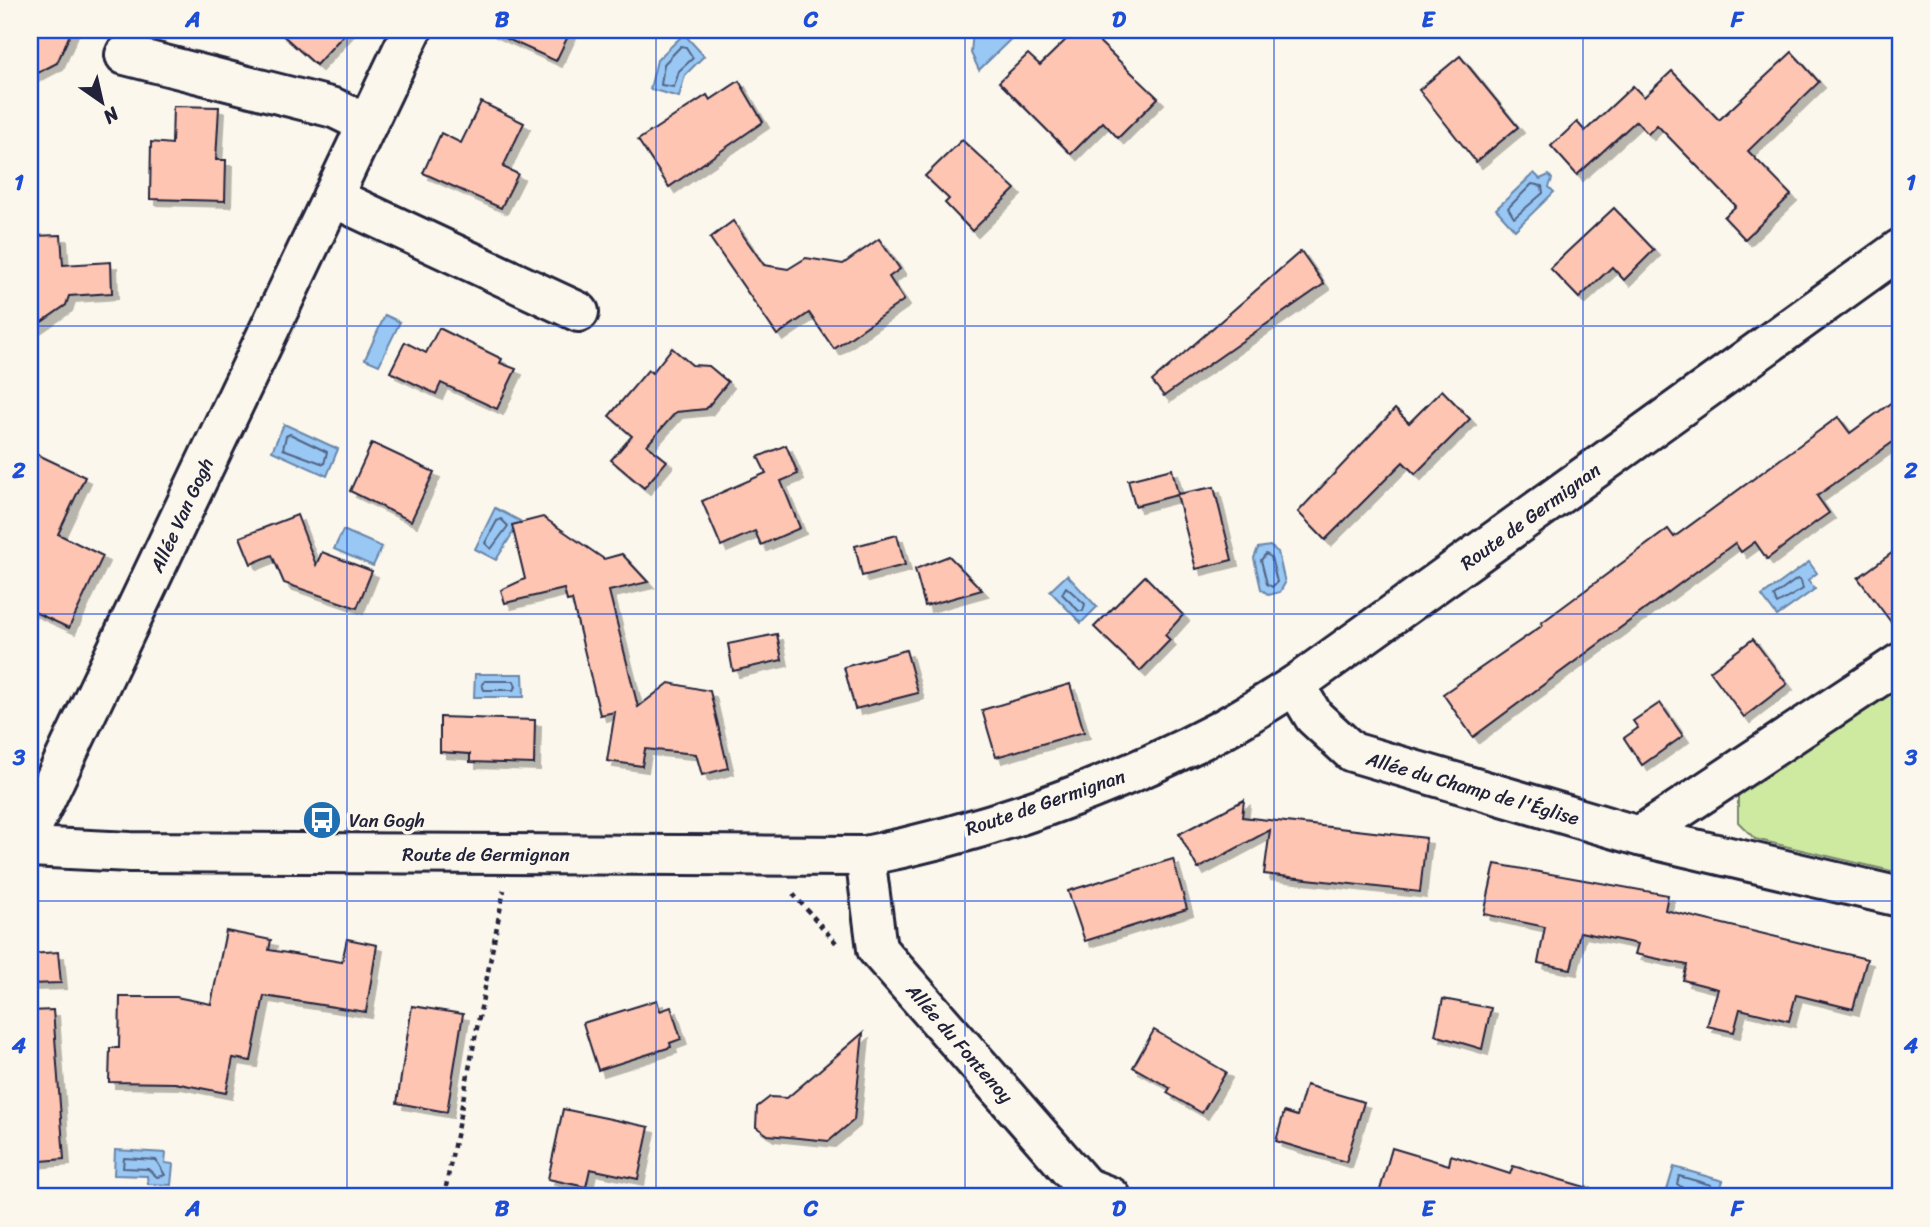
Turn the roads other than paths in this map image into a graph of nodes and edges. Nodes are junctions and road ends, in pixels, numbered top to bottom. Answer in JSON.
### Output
{"nodes":[{"id":1,"x":412,"y":30,"type":"edge"},
{"id":2,"x":125,"y":55,"type":"dead end"},
{"id":3,"x":367,"y":124,"type":"junction"},
{"id":4,"x":332,"y":197,"type":"junction"},
{"id":5,"x":1900,"y":249,"type":"edge"},
{"id":6,"x":579,"y":312,"type":"dead end"},
{"id":7,"x":1900,"y":663,"type":"edge"},
{"id":8,"x":1295,"y":685,"type":"junction"},
{"id":9,"x":30,"y":832,"type":"edge"},
{"id":10,"x":1639,"y":836,"type":"junction"},
{"id":11,"x":30,"y":847,"type":"edge"},
{"id":12,"x":865,"y":856,"type":"junction"},
{"id":13,"x":1900,"y":897,"type":"edge"},
{"id":14,"x":1111,"y":1197,"type":"edge"}],
"edges":[{"from":1,"to":3,"type":"street","name":"Allée Van Gogh"},
{"from":2,"to":3,"type":"street"},
{"from":3,"to":4,"type":"street","name":"Allée Van Gogh"},
{"from":4,"to":6,"type":"street"},
{"from":4,"to":9,"type":"street","name":"Allée Van Gogh"},
{"from":5,"to":8,"type":"street","name":"Route de Germignan"},
{"from":7,"to":10,"type":"street"},
{"from":8,"to":10,"type":"street","name":"Allée du Champ de l'Église"},
{"from":8,"to":12,"type":"street","name":"Route de Germignan"},
{"from":10,"to":13,"type":"street","name":"Allée du Champ de l'Église"},
{"from":11,"to":12,"type":"street","name":"Route de Germignan"},
{"from":12,"to":14,"type":"street","name":"Allée du Fontenoy"}]}
